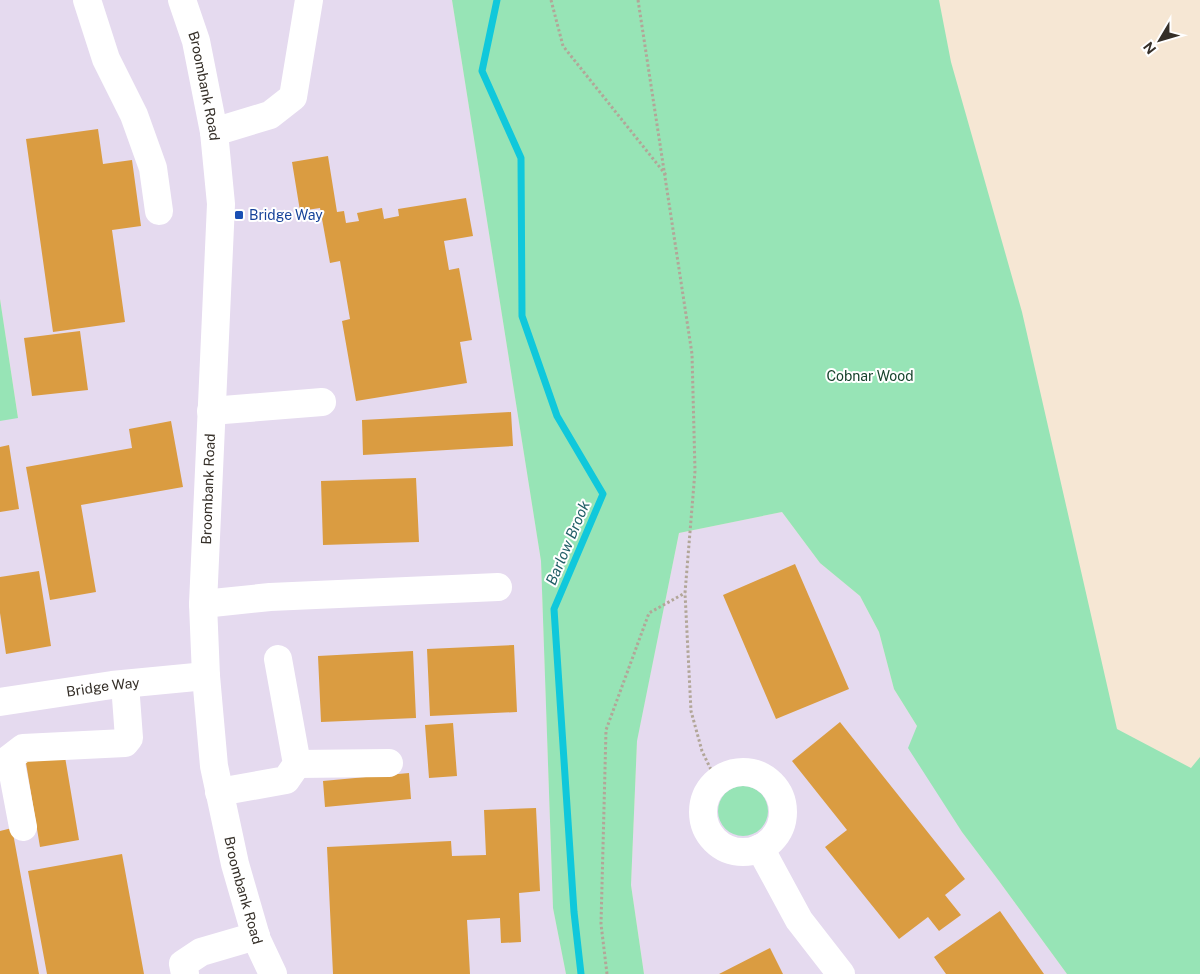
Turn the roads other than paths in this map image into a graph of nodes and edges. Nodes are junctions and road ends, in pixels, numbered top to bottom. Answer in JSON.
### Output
{"nodes":[{"id":1,"x":87,"y":0,"type":"edge"},
{"id":2,"x":182,"y":0,"type":"edge"},
{"id":3,"x":309,"y":0,"type":"edge"},
{"id":4,"x":214,"y":132,"type":"junction"},
{"id":5,"x":159,"y":211,"type":"dead end"},
{"id":6,"x":322,"y":402,"type":"dead end"},
{"id":7,"x":211,"y":411,"type":"junction"},
{"id":8,"x":498,"y":587,"type":"dead end"},
{"id":9,"x":203,"y":604,"type":"junction"},
{"id":10,"x":278,"y":659,"type":"dead end"},
{"id":11,"x":206,"y":676,"type":"junction"},
{"id":12,"x":126,"y":684,"type":"junction"},
{"id":13,"x":1,"y":699,"type":"edge"},
{"id":14,"x":389,"y":763,"type":"dead end"},
{"id":15,"x":297,"y":764,"type":"junction"},
{"id":16,"x":220,"y":792,"type":"junction"},
{"id":17,"x":23,"y":827,"type":"dead end"},
{"id":18,"x":760,"y":848,"type":"junction"},
{"id":19,"x":256,"y":936,"type":"junction"},
{"id":20,"x":185,"y":974,"type":"edge"},
{"id":21,"x":273,"y":974,"type":"edge"},
{"id":22,"x":841,"y":974,"type":"edge"}],
"edges":[{"from":1,"to":5,"type":"street"},
{"from":2,"to":4,"type":"street","name":"Broombank Road"},
{"from":3,"to":4,"type":"street"},
{"from":4,"to":7,"type":"street","name":"Broombank Road"},
{"from":6,"to":7,"type":"street"},
{"from":7,"to":9,"type":"street","name":"Broombank Road"},
{"from":8,"to":9,"type":"street"},
{"from":9,"to":11,"type":"street","name":"Broombank Road"},
{"from":10,"to":15,"type":"street"},
{"from":11,"to":12,"type":"street","name":"Bridge Way"},
{"from":11,"to":16,"type":"street","name":"Broombank Road"},
{"from":12,"to":13,"type":"street","name":"Bridge Way"},
{"from":12,"to":17,"type":"street"},
{"from":14,"to":15,"type":"street"},
{"from":15,"to":16,"type":"street"},
{"from":16,"to":19,"type":"street","name":"Broombank Road"},
{"from":18,"to":18,"type":"street"},
{"from":18,"to":22,"type":"street"},
{"from":19,"to":20,"type":"street"},
{"from":19,"to":21,"type":"street","name":"Broombank Road"}]}
